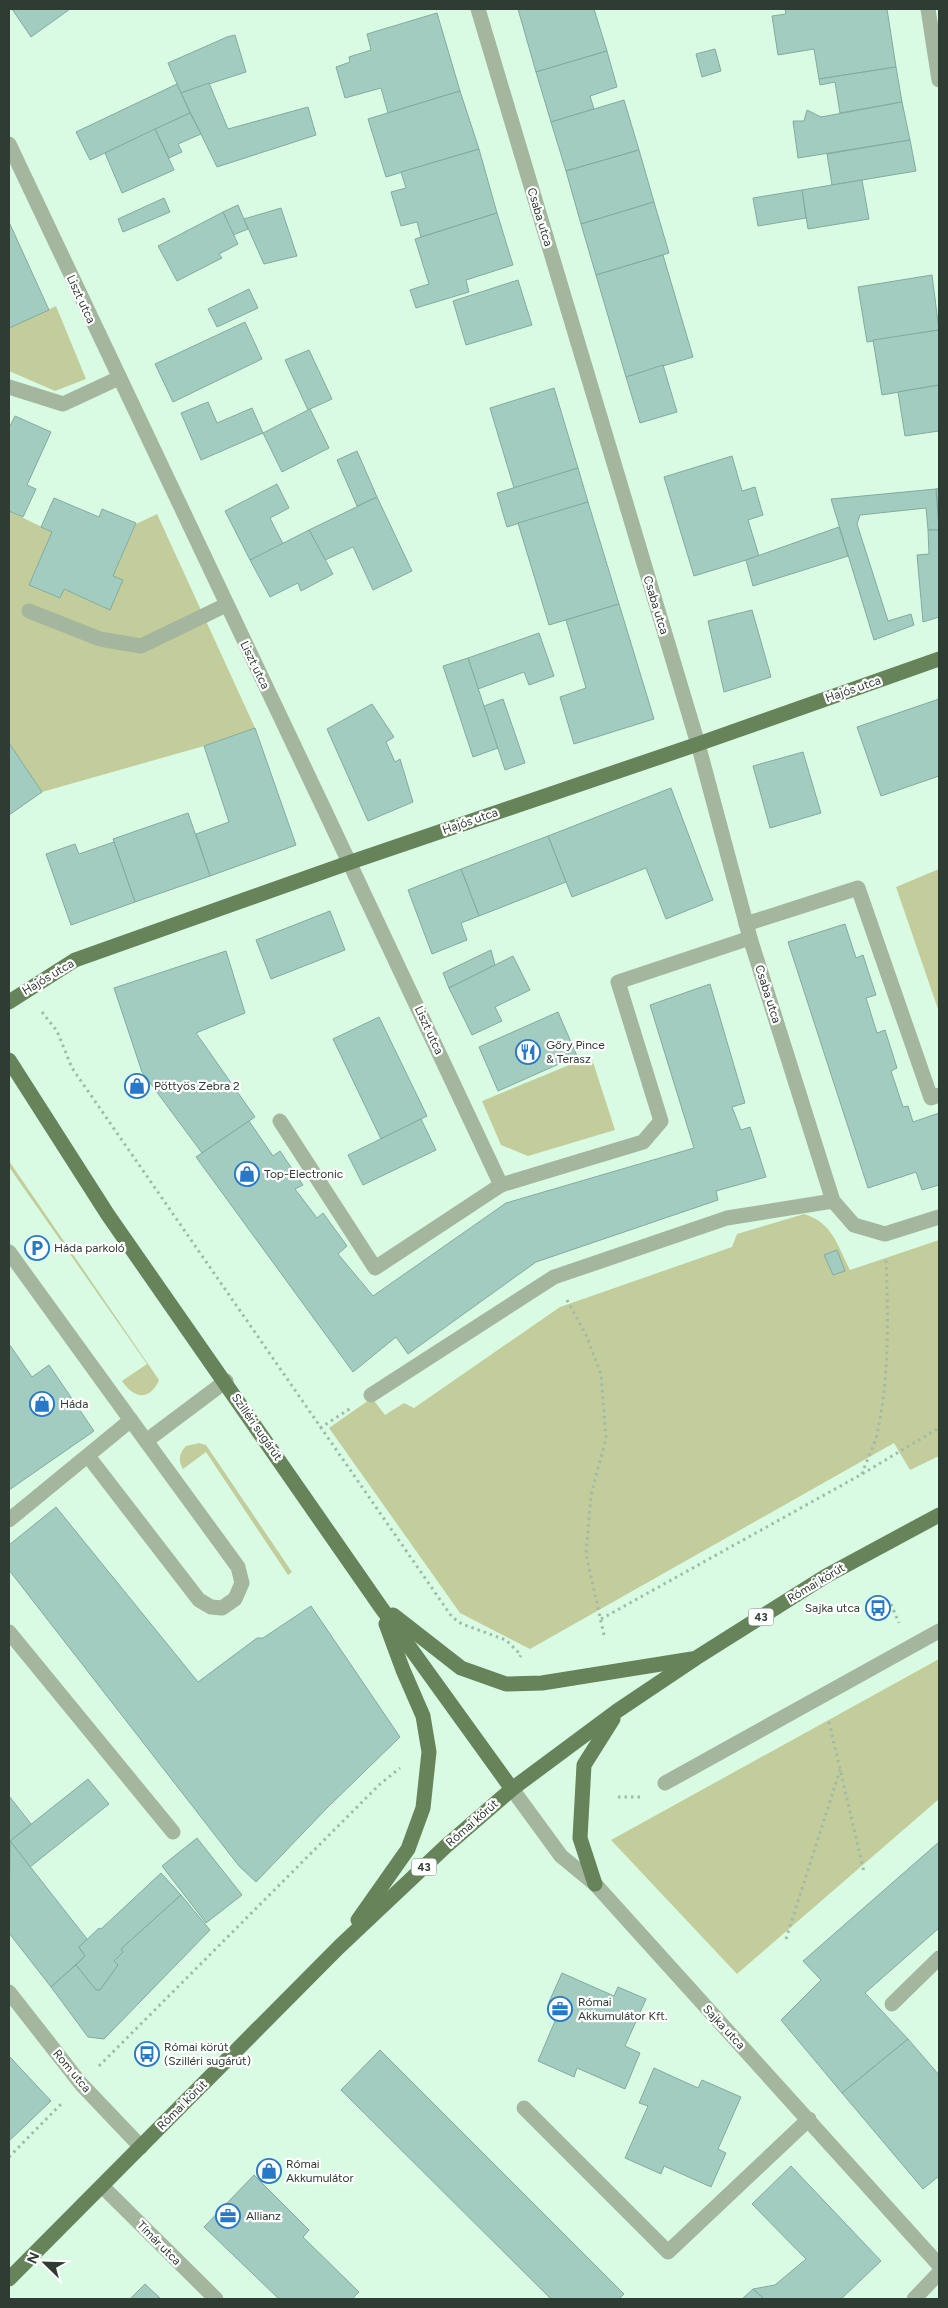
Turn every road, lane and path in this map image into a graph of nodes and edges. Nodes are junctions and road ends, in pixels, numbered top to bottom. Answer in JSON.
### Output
{"nodes":[{"id":1,"x":478,"y":9,"type":"edge"},
{"id":2,"x":928,"y":9,"type":"edge"},
{"id":3,"x":939,"y":80,"type":"edge"},
{"id":4,"x":9,"y":144,"type":"edge"},
{"id":5,"x":119,"y":378,"type":"junction"},
{"id":6,"x":9,"y":387,"type":"edge"},
{"id":7,"x":226,"y":605,"type":"junction"},
{"id":8,"x":29,"y":611,"type":"dead end"},
{"id":9,"x":939,"y":658,"type":"edge"},
{"id":10,"x":698,"y":744,"type":"junction"},
{"id":11,"x":350,"y":862,"type":"junction"},
{"id":12,"x":748,"y":931,"type":"junction"},
{"id":13,"x":9,"y":1002,"type":"edge"},
{"id":14,"x":9,"y":1060,"type":"edge"},
{"id":15,"x":939,"y":1095,"type":"edge"},
{"id":16,"x":280,"y":1121,"type":"dead end"},
{"id":17,"x":501,"y":1185,"type":"junction"},
{"id":18,"x":834,"y":1200,"type":"junction"},
{"id":19,"x":939,"y":1217,"type":"edge"},
{"id":20,"x":885,"y":1234,"type":"junction"},
{"id":21,"x":9,"y":1252,"type":"edge"},
{"id":22,"x":554,"y":1277,"type":"junction"},
{"id":23,"x":226,"y":1381,"type":"junction"},
{"id":24,"x":371,"y":1395,"type":"joint"},
{"id":25,"x":131,"y":1420,"type":"junction"},
{"id":26,"x":320,"y":1428,"type":"dead end"},
{"id":27,"x":939,"y":1428,"type":"edge"},
{"id":28,"x":146,"y":1441,"type":"junction"},
{"id":29,"x":88,"y":1456,"type":"junction"},
{"id":30,"x":862,"y":1474,"type":"junction"},
{"id":31,"x":939,"y":1516,"type":"edge"},
{"id":32,"x":9,"y":1520,"type":"edge"},
{"id":33,"x":380,"y":1606,"type":"junction"},
{"id":34,"x":601,"y":1618,"type":"junction"},
{"id":35,"x":939,"y":1631,"type":"edge"},
{"id":36,"x":9,"y":1632,"type":"edge"},
{"id":37,"x":604,"y":1635,"type":"dead end"},
{"id":38,"x":696,"y":1658,"type":"junction"},
{"id":39,"x":823,"y":1694,"type":"junction"},
{"id":40,"x":618,"y":1711,"type":"junction"},
{"id":41,"x":840,"y":1770,"type":"junction"},
{"id":42,"x":665,"y":1783,"type":"dead end"},
{"id":43,"x":512,"y":1789,"type":"junction"},
{"id":44,"x":173,"y":1832,"type":"dead end"},
{"id":45,"x":864,"y":1872,"type":"dead end"},
{"id":46,"x":595,"y":1884,"type":"junction"},
{"id":47,"x":786,"y":1939,"type":"dead end"},
{"id":48,"x":339,"y":1947,"type":"junction"},
{"id":49,"x":939,"y":1958,"type":"edge"},
{"id":50,"x":9,"y":1992,"type":"edge"},
{"id":51,"x":892,"y":2004,"type":"dead end"},
{"id":52,"x":524,"y":2108,"type":"dead end"},
{"id":53,"x":809,"y":2120,"type":"junction"},
{"id":54,"x":140,"y":2147,"type":"junction"},
{"id":55,"x":102,"y":2186,"type":"junction"},
{"id":56,"x":939,"y":2265,"type":"edge"},
{"id":57,"x":939,"y":2273,"type":"edge"},
{"id":58,"x":9,"y":2279,"type":"edge"},
{"id":59,"x":216,"y":2299,"type":"edge"},
{"id":60,"x":914,"y":2299,"type":"edge"}],
"edges":[{"from":1,"to":10,"type":"street","name":"Csaba utca"},
{"from":2,"to":3,"type":"street"},
{"from":4,"to":5,"type":"street","name":"Liszt utca"},
{"from":5,"to":6,"type":"street"},
{"from":5,"to":7,"type":"street","name":"Liszt utca"},
{"from":7,"to":8,"type":"street"},
{"from":7,"to":11,"type":"street","name":"Liszt utca"},
{"from":9,"to":10,"type":"main road","name":"Hajós utca"},
{"from":10,"to":11,"type":"main road","name":"Hajós utca"},
{"from":10,"to":12,"type":"street","name":"Csaba utca"},
{"from":11,"to":13,"type":"main road","name":"Hajós utca"},
{"from":11,"to":17,"type":"street","name":"Liszt utca"},
{"from":12,"to":15,"type":"street"},
{"from":12,"to":17,"type":"street"},
{"from":12,"to":18,"type":"street","name":"Csaba utca"},
{"from":14,"to":23,"type":"main road","name":"Szilléri sugárút"},
{"from":16,"to":17,"type":"street"},
{"from":18,"to":20,"type":"street"},
{"from":18,"to":22,"type":"street"},
{"from":19,"to":20,"type":"street"},
{"from":20,"to":30,"type":"path"},
{"from":21,"to":25,"type":"street"},
{"from":22,"to":24,"type":"street"},
{"from":22,"to":34,"type":"path"},
{"from":23,"to":28,"type":"street"},
{"from":23,"to":33,"type":"main road","name":"Szilléri sugárút"},
{"from":24,"to":26,"type":"path"},
{"from":25,"to":28,"type":"street"},
{"from":25,"to":29,"type":"street"},
{"from":27,"to":30,"type":"path"},
{"from":28,"to":29,"type":"street"},
{"from":29,"to":32,"type":"street"},
{"from":30,"to":34,"type":"path"},
{"from":31,"to":38,"type":"main road","name":"Római körút","number":"43"},
{"from":33,"to":38,"type":"main road"},
{"from":33,"to":43,"type":"main road","name":"Szilléri sugárút"},
{"from":33,"to":48,"type":"main road"},
{"from":34,"to":37,"type":"path"},
{"from":35,"to":39,"type":"street"},
{"from":36,"to":44,"type":"street"},
{"from":38,"to":40,"type":"main road","name":"Római körút","number":"43"},
{"from":39,"to":41,"type":"path"},
{"from":39,"to":42,"type":"street"},
{"from":40,"to":43,"type":"main road","name":"Római körút","number":"43"},
{"from":40,"to":46,"type":"main road"},
{"from":41,"to":45,"type":"path"},
{"from":41,"to":47,"type":"path"},
{"from":43,"to":46,"type":"street","name":"Sajka utca"},
{"from":43,"to":48,"type":"main road","name":"Római körút","number":"43"},
{"from":46,"to":53,"type":"street","name":"Sajka utca"},
{"from":48,"to":54,"type":"main road","name":"Római körút","number":"43"},
{"from":49,"to":51,"type":"street"},
{"from":50,"to":54,"type":"street","name":"Rom utca"},
{"from":52,"to":53,"type":"street"},
{"from":53,"to":56,"type":"street","name":"Sajka utca"},
{"from":54,"to":55,"type":"main road","name":"Római körút","number":"43"},
{"from":55,"to":58,"type":"main road","name":"Római körút","number":"43"},
{"from":55,"to":59,"type":"street","name":"Tímár utca"},
{"from":57,"to":60,"type":"street"}]}
